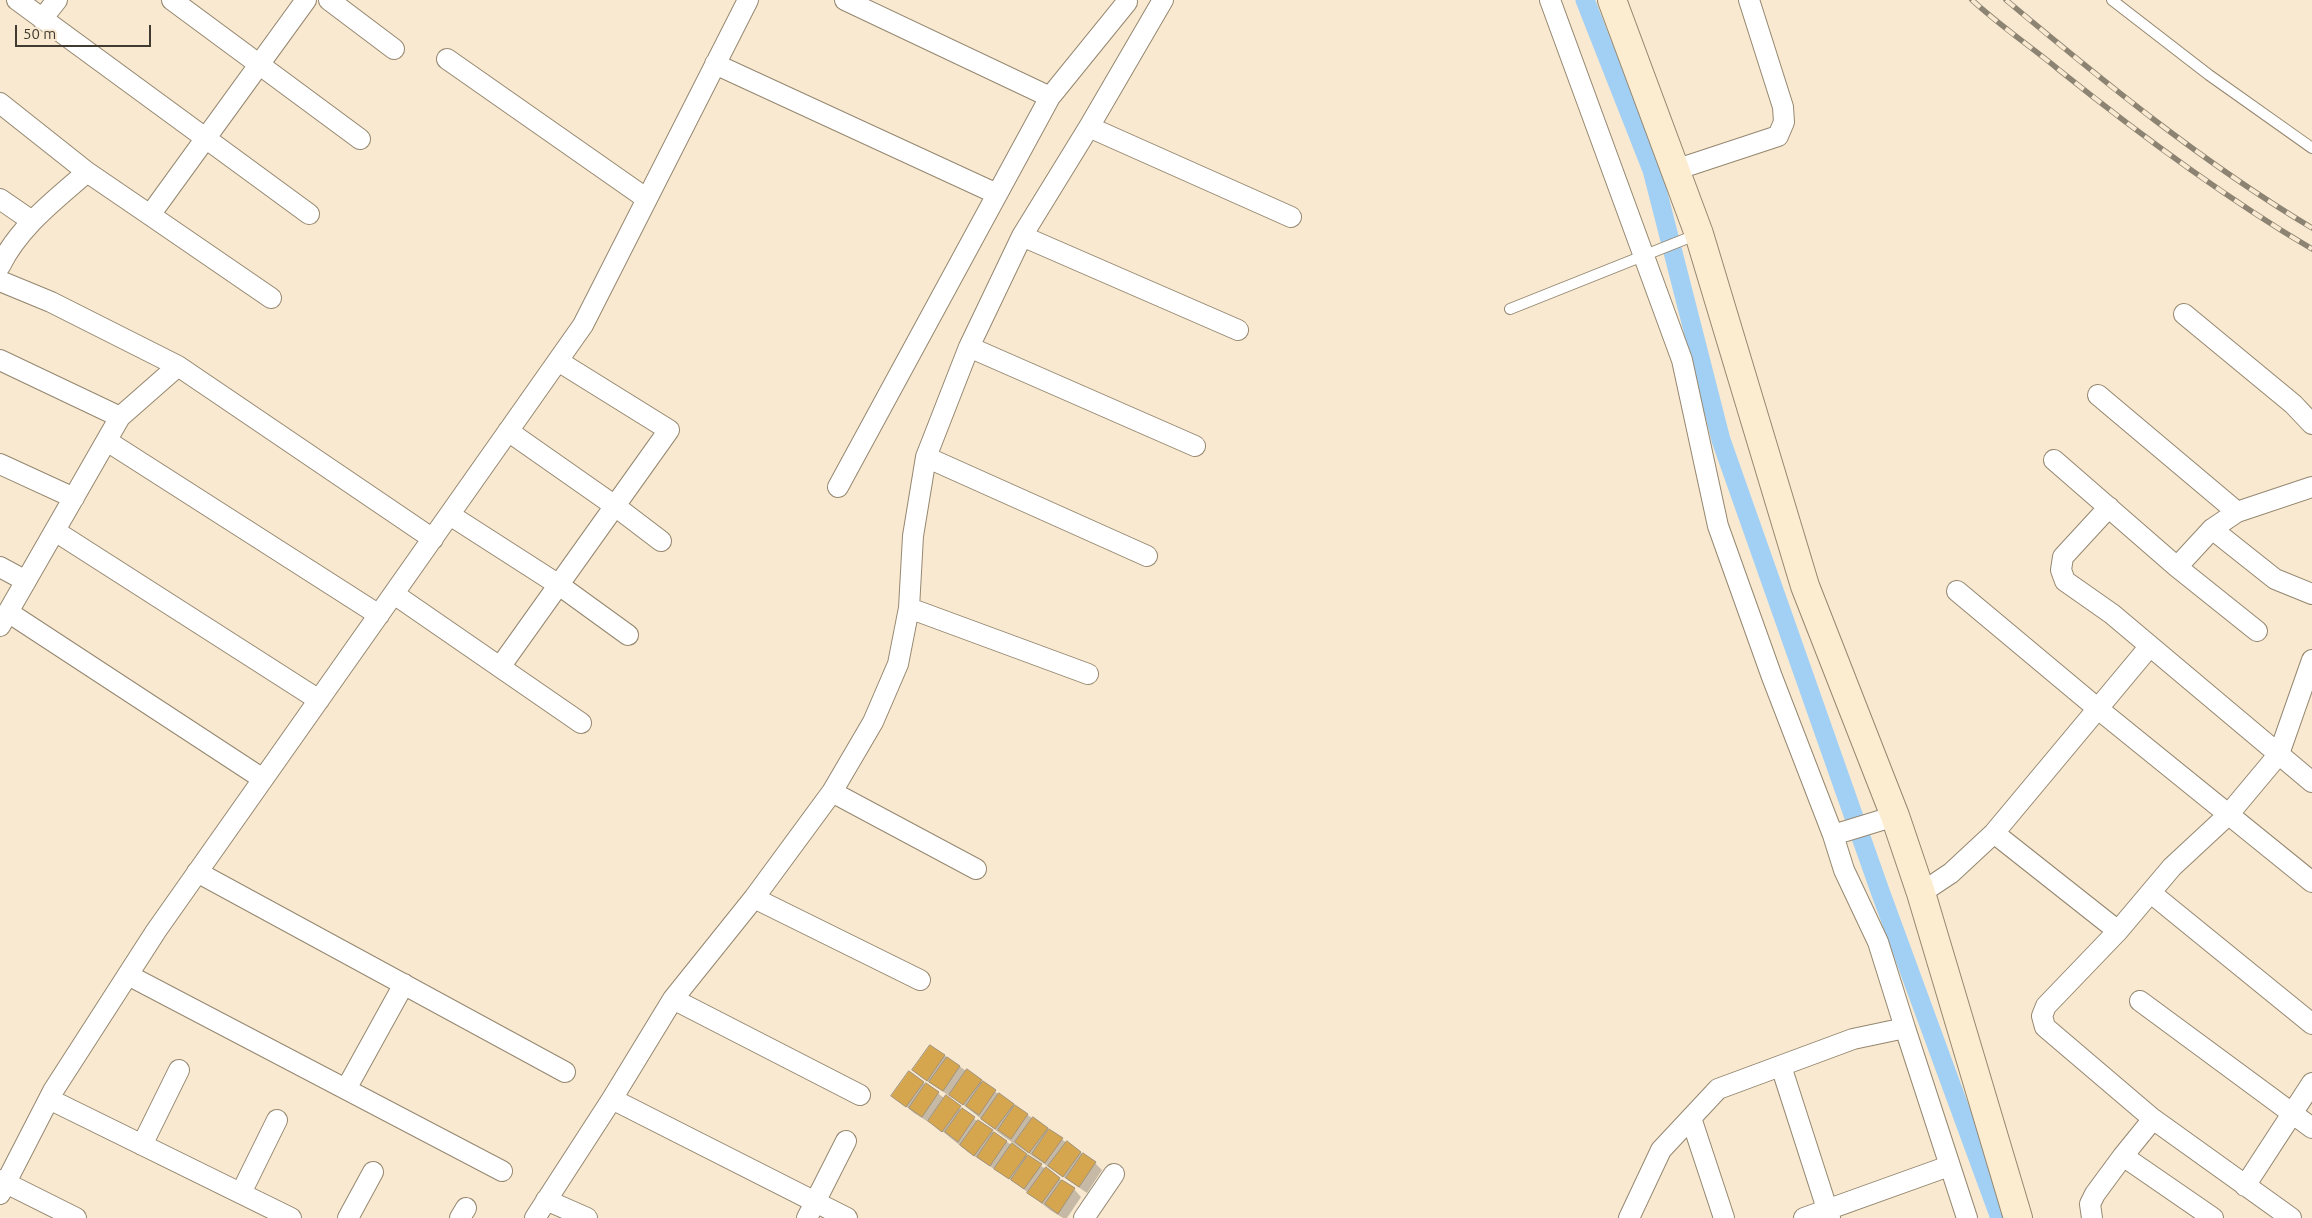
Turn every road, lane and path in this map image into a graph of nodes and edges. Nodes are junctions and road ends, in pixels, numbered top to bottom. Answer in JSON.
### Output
{"nodes":[{"id":1,"x":16,"y":0,"type":"edge"},
{"id":2,"x":57,"y":0,"type":"edge"},
{"id":3,"x":172,"y":0,"type":"edge"},
{"id":4,"x":306,"y":0,"type":"edge"},
{"id":5,"x":329,"y":0,"type":"edge"},
{"id":6,"x":748,"y":0,"type":"edge"},
{"id":7,"x":845,"y":0,"type":"edge"},
{"id":8,"x":1550,"y":0,"type":"edge"},
{"id":9,"x":1612,"y":0,"type":"edge"},
{"id":10,"x":1749,"y":0,"type":"edge"},
{"id":11,"x":2112,"y":0,"type":"edge"},
{"id":12,"x":1141,"y":6,"type":"edge"},
{"id":13,"x":42,"y":19,"type":"junction"},
{"id":14,"x":394,"y":49,"type":"dead end"},
{"id":15,"x":447,"y":59,"type":"dead end"},
{"id":16,"x":715,"y":64,"type":"junction"},
{"id":17,"x":259,"y":66,"type":"junction"},
{"id":18,"x":1050,"y":97,"type":"junction"},
{"id":19,"x":0,"y":103,"type":"edge"},
{"id":20,"x":1089,"y":127,"type":"junction"},
{"id":21,"x":205,"y":139,"type":"junction"},
{"id":22,"x":360,"y":139,"type":"dead end"},
{"id":23,"x":2312,"y":148,"type":"edge"},
{"id":24,"x":1675,"y":170,"type":"junction"},
{"id":25,"x":87,"y":172,"type":"junction"},
{"id":26,"x":997,"y":194,"type":"junction"},
{"id":27,"x":0,"y":199,"type":"edge"},
{"id":28,"x":647,"y":199,"type":"junction"},
{"id":29,"x":309,"y":214,"type":"dead end"},
{"id":30,"x":150,"y":215,"type":"junction"},
{"id":31,"x":1291,"y":217,"type":"dead end"},
{"id":32,"x":32,"y":221,"type":"junction"},
{"id":33,"x":1022,"y":236,"type":"junction"},
{"id":34,"x":1694,"y":236,"type":"junction"},
{"id":35,"x":1644,"y":254,"type":"junction"},
{"id":36,"x":2,"y":255,"type":"edge"},
{"id":37,"x":0,"y":280,"type":"edge"},
{"id":38,"x":271,"y":298,"type":"dead end"},
{"id":39,"x":1510,"y":309,"type":"dead end"},
{"id":40,"x":2184,"y":314,"type":"dead end"},
{"id":41,"x":1238,"y":330,"type":"dead end"},
{"id":42,"x":969,"y":347,"type":"junction"},
{"id":43,"x":0,"y":360,"type":"edge"},
{"id":44,"x":558,"y":361,"type":"junction"},
{"id":45,"x":178,"y":366,"type":"junction"},
{"id":46,"x":2098,"y":395,"type":"dead end"},
{"id":47,"x":120,"y":417,"type":"junction"},
{"id":48,"x":2312,"y":424,"type":"edge"},
{"id":49,"x":508,"y":431,"type":"junction"},
{"id":50,"x":107,"y":441,"type":"junction"},
{"id":51,"x":1195,"y":446,"type":"dead end"},
{"id":52,"x":926,"y":457,"type":"junction"},
{"id":53,"x":2054,"y":460,"type":"dead end"},
{"id":54,"x":0,"y":464,"type":"edge"},
{"id":55,"x":838,"y":486,"type":"dead end"},
{"id":56,"x":2312,"y":488,"type":"edge"},
{"id":57,"x":74,"y":498,"type":"junction"},
{"id":58,"x":615,"y":506,"type":"junction"},
{"id":59,"x":2109,"y":507,"type":"junction"},
{"id":60,"x":2237,"y":512,"type":"junction"},
{"id":61,"x":450,"y":515,"type":"junction"},
{"id":62,"x":2212,"y":529,"type":"junction"},
{"id":63,"x":55,"y":531,"type":"junction"},
{"id":64,"x":433,"y":539,"type":"junction"},
{"id":65,"x":661,"y":541,"type":"dead end"},
{"id":66,"x":1147,"y":556,"type":"dead end"},
{"id":67,"x":0,"y":567,"type":"edge"},
{"id":68,"x":2177,"y":567,"type":"junction"},
{"id":69,"x":26,"y":581,"type":"junction"},
{"id":70,"x":559,"y":585,"type":"junction"},
{"id":71,"x":1957,"y":591,"type":"dead end"},
{"id":72,"x":394,"y":594,"type":"junction"},
{"id":73,"x":2312,"y":594,"type":"edge"},
{"id":74,"x":909,"y":608,"type":"junction"},
{"id":75,"x":379,"y":615,"type":"junction"},
{"id":76,"x":4,"y":619,"type":"edge"},
{"id":77,"x":2257,"y":631,"type":"dead end"},
{"id":78,"x":628,"y":635,"type":"dead end"},
{"id":79,"x":2150,"y":646,"type":"junction"},
{"id":80,"x":2312,"y":660,"type":"edge"},
{"id":81,"x":500,"y":667,"type":"junction"},
{"id":82,"x":1088,"y":674,"type":"dead end"},
{"id":83,"x":319,"y":700,"type":"junction"},
{"id":84,"x":2097,"y":708,"type":"junction"},
{"id":85,"x":581,"y":723,"type":"dead end"},
{"id":86,"x":2279,"y":754,"type":"junction"},
{"id":87,"x":263,"y":779,"type":"junction"},
{"id":88,"x":2312,"y":782,"type":"edge"},
{"id":89,"x":832,"y":792,"type":"junction"},
{"id":90,"x":2228,"y":815,"type":"junction"},
{"id":91,"x":1889,"y":818,"type":"junction"},
{"id":92,"x":1842,"y":832,"type":"junction"},
{"id":93,"x":1994,"y":833,"type":"junction"},
{"id":94,"x":976,"y":869,"type":"dead end"},
{"id":95,"x":198,"y":872,"type":"junction"},
{"id":96,"x":2312,"y":882,"type":"edge"},
{"id":97,"x":1936,"y":883,"type":"junction"},
{"id":98,"x":2151,"y":893,"type":"junction"},
{"id":99,"x":754,"y":898,"type":"junction"},
{"id":100,"x":2118,"y":931,"type":"junction"},
{"id":101,"x":128,"y":975,"type":"junction"},
{"id":102,"x":920,"y":980,"type":"dead end"},
{"id":103,"x":404,"y":984,"type":"junction"},
{"id":104,"x":673,"y":999,"type":"junction"},
{"id":105,"x":2140,"y":1001,"type":"dead end"},
{"id":106,"x":2312,"y":1024,"type":"edge"},
{"id":107,"x":1904,"y":1028,"type":"junction"},
{"id":108,"x":1781,"y":1066,"type":"junction"},
{"id":109,"x":179,"y":1070,"type":"dead end"},
{"id":110,"x":565,"y":1072,"type":"dead end"},
{"id":111,"x":2312,"y":1083,"type":"edge"},
{"id":112,"x":346,"y":1089,"type":"junction"},
{"id":113,"x":860,"y":1095,"type":"dead end"},
{"id":114,"x":49,"y":1099,"type":"junction"},
{"id":115,"x":612,"y":1099,"type":"junction"},
{"id":116,"x":2291,"y":1114,"type":"junction"},
{"id":117,"x":1691,"y":1118,"type":"junction"},
{"id":118,"x":2153,"y":1119,"type":"junction"},
{"id":119,"x":277,"y":1120,"type":"dead end"},
{"id":120,"x":2312,"y":1128,"type":"edge"},
{"id":121,"x":846,"y":1141,"type":"dead end"},
{"id":122,"x":142,"y":1145,"type":"junction"},
{"id":123,"x":2122,"y":1156,"type":"junction"},
{"id":124,"x":1949,"y":1166,"type":"junction"},
{"id":125,"x":502,"y":1171,"type":"dead end"},
{"id":126,"x":373,"y":1172,"type":"dead end"},
{"id":127,"x":1114,"y":1174,"type":"dead end"},
{"id":128,"x":2,"y":1186,"type":"edge"},
{"id":129,"x":2245,"y":1186,"type":"junction"},
{"id":130,"x":241,"y":1193,"type":"junction"},
{"id":131,"x":546,"y":1200,"type":"junction"},
{"id":132,"x":812,"y":1210,"type":"edge"},
{"id":133,"x":1829,"y":1214,"type":"edge"},
{"id":134,"x":1633,"y":1215,"type":"edge"},
{"id":135,"x":76,"y":1218,"type":"edge"},
{"id":136,"x":291,"y":1218,"type":"edge"},
{"id":137,"x":348,"y":1218,"type":"edge"},
{"id":138,"x":535,"y":1218,"type":"edge"},
{"id":139,"x":586,"y":1218,"type":"edge"},
{"id":140,"x":847,"y":1218,"type":"edge"},
{"id":141,"x":1084,"y":1218,"type":"edge"},
{"id":142,"x":1724,"y":1218,"type":"edge"},
{"id":143,"x":1804,"y":1218,"type":"edge"},
{"id":144,"x":1967,"y":1218,"type":"edge"},
{"id":145,"x":2018,"y":1218,"type":"edge"},
{"id":146,"x":2092,"y":1218,"type":"edge"},
{"id":147,"x":2213,"y":1218,"type":"edge"},
{"id":148,"x":2291,"y":1218,"type":"edge"}],
"edges":[{"from":1,"to":13,"type":"street"},
{"from":2,"to":13,"type":"street"},
{"from":3,"to":17,"type":"street"},
{"from":4,"to":17,"type":"street"},
{"from":5,"to":14,"type":"street"},
{"from":6,"to":16,"type":"street"},
{"from":7,"to":18,"type":"street"},
{"from":8,"to":35,"type":"street"},
{"from":9,"to":24,"type":"street"},
{"from":10,"to":24,"type":"street"},
{"from":11,"to":23,"type":"lane"},
{"from":12,"to":18,"type":"street"},
{"from":12,"to":20,"type":"street"},
{"from":13,"to":21,"type":"street"},
{"from":15,"to":28,"type":"street"},
{"from":16,"to":26,"type":"street"},
{"from":16,"to":28,"type":"street"},
{"from":17,"to":21,"type":"street"},
{"from":17,"to":22,"type":"street"},
{"from":18,"to":26,"type":"street"},
{"from":19,"to":25,"type":"street"},
{"from":20,"to":31,"type":"street"},
{"from":20,"to":33,"type":"street"},
{"from":21,"to":29,"type":"street"},
{"from":21,"to":30,"type":"street"},
{"from":24,"to":34,"type":"street"},
{"from":25,"to":30,"type":"street"},
{"from":25,"to":32,"type":"street"},
{"from":26,"to":55,"type":"street"},
{"from":27,"to":32,"type":"street"},
{"from":28,"to":44,"type":"street"},
{"from":30,"to":38,"type":"street"},
{"from":32,"to":36,"type":"street"},
{"from":33,"to":41,"type":"street"},
{"from":33,"to":42,"type":"street"},
{"from":34,"to":35,"type":"lane"},
{"from":34,"to":91,"type":"street"},
{"from":35,"to":39,"type":"lane"},
{"from":35,"to":92,"type":"street"},
{"from":37,"to":45,"type":"street"},
{"from":40,"to":48,"type":"street"},
{"from":42,"to":51,"type":"street"},
{"from":42,"to":52,"type":"street"},
{"from":43,"to":47,"type":"street"},
{"from":44,"to":49,"type":"street"},
{"from":44,"to":58,"type":"street"},
{"from":45,"to":47,"type":"street"},
{"from":45,"to":64,"type":"street"},
{"from":46,"to":60,"type":"street"},
{"from":47,"to":50,"type":"street"},
{"from":49,"to":58,"type":"street"},
{"from":49,"to":61,"type":"street"},
{"from":50,"to":57,"type":"street"},
{"from":50,"to":75,"type":"street"},
{"from":52,"to":66,"type":"street"},
{"from":52,"to":74,"type":"street"},
{"from":53,"to":59,"type":"street"},
{"from":54,"to":57,"type":"street"},
{"from":56,"to":60,"type":"street"},
{"from":57,"to":63,"type":"street"},
{"from":58,"to":65,"type":"street"},
{"from":58,"to":70,"type":"street"},
{"from":59,"to":68,"type":"street"},
{"from":59,"to":79,"type":"street"},
{"from":60,"to":62,"type":"street"},
{"from":61,"to":64,"type":"street"},
{"from":61,"to":70,"type":"street"},
{"from":62,"to":68,"type":"street"},
{"from":62,"to":73,"type":"street"},
{"from":63,"to":69,"type":"street"},
{"from":63,"to":83,"type":"street"},
{"from":64,"to":72,"type":"street"},
{"from":67,"to":69,"type":"street"},
{"from":68,"to":77,"type":"street"},
{"from":69,"to":76,"type":"street"},
{"from":70,"to":78,"type":"street"},
{"from":70,"to":81,"type":"street"},
{"from":71,"to":84,"type":"street"},
{"from":72,"to":75,"type":"street"},
{"from":72,"to":81,"type":"street"},
{"from":74,"to":82,"type":"street"},
{"from":74,"to":89,"type":"street"},
{"from":75,"to":83,"type":"street"},
{"from":76,"to":87,"type":"street"},
{"from":79,"to":84,"type":"street"},
{"from":79,"to":86,"type":"street"},
{"from":80,"to":86,"type":"street"},
{"from":81,"to":85,"type":"street"},
{"from":83,"to":87,"type":"street"},
{"from":84,"to":90,"type":"street"},
{"from":84,"to":93,"type":"street"},
{"from":86,"to":88,"type":"street"},
{"from":86,"to":90,"type":"street"},
{"from":87,"to":95,"type":"street"},
{"from":89,"to":94,"type":"street"},
{"from":89,"to":99,"type":"street"},
{"from":90,"to":96,"type":"street"},
{"from":90,"to":98,"type":"street"},
{"from":91,"to":92,"type":"street"},
{"from":91,"to":97,"type":"street"},
{"from":92,"to":107,"type":"street"},
{"from":93,"to":97,"type":"street"},
{"from":93,"to":100,"type":"street"},
{"from":95,"to":101,"type":"street"},
{"from":95,"to":103,"type":"street"},
{"from":97,"to":145,"type":"street"},
{"from":98,"to":100,"type":"street"},
{"from":98,"to":106,"type":"street"},
{"from":99,"to":102,"type":"street"},
{"from":99,"to":104,"type":"street"},
{"from":100,"to":118,"type":"street"},
{"from":101,"to":112,"type":"street"},
{"from":101,"to":114,"type":"street"},
{"from":103,"to":110,"type":"street"},
{"from":103,"to":112,"type":"street"},
{"from":104,"to":113,"type":"street"},
{"from":104,"to":115,"type":"street"},
{"from":105,"to":116,"type":"street"},
{"from":107,"to":108,"type":"street"},
{"from":107,"to":124,"type":"street"},
{"from":108,"to":117,"type":"street"},
{"from":108,"to":133,"type":"street"},
{"from":109,"to":122,"type":"street"},
{"from":111,"to":116,"type":"street"},
{"from":112,"to":125,"type":"street"},
{"from":114,"to":122,"type":"street"},
{"from":114,"to":128,"type":"street"},
{"from":115,"to":131,"type":"street"},
{"from":115,"to":132,"type":"street"},
{"from":116,"to":120,"type":"street"},
{"from":116,"to":129,"type":"street"},
{"from":117,"to":134,"type":"street"},
{"from":117,"to":142,"type":"street"},
{"from":118,"to":123,"type":"street"},
{"from":118,"to":129,"type":"street"},
{"from":119,"to":130,"type":"street"},
{"from":121,"to":132,"type":"street"},
{"from":122,"to":130,"type":"street"},
{"from":123,"to":146,"type":"street"},
{"from":123,"to":147,"type":"street"},
{"from":124,"to":133,"type":"street"},
{"from":124,"to":144,"type":"street"},
{"from":126,"to":137,"type":"street"},
{"from":127,"to":141,"type":"street"},
{"from":128,"to":135,"type":"street"},
{"from":129,"to":148,"type":"street"},
{"from":130,"to":136,"type":"street"},
{"from":131,"to":138,"type":"street"},
{"from":131,"to":139,"type":"street"},
{"from":132,"to":140,"type":"street"},
{"from":133,"to":143,"type":"street"}]}
